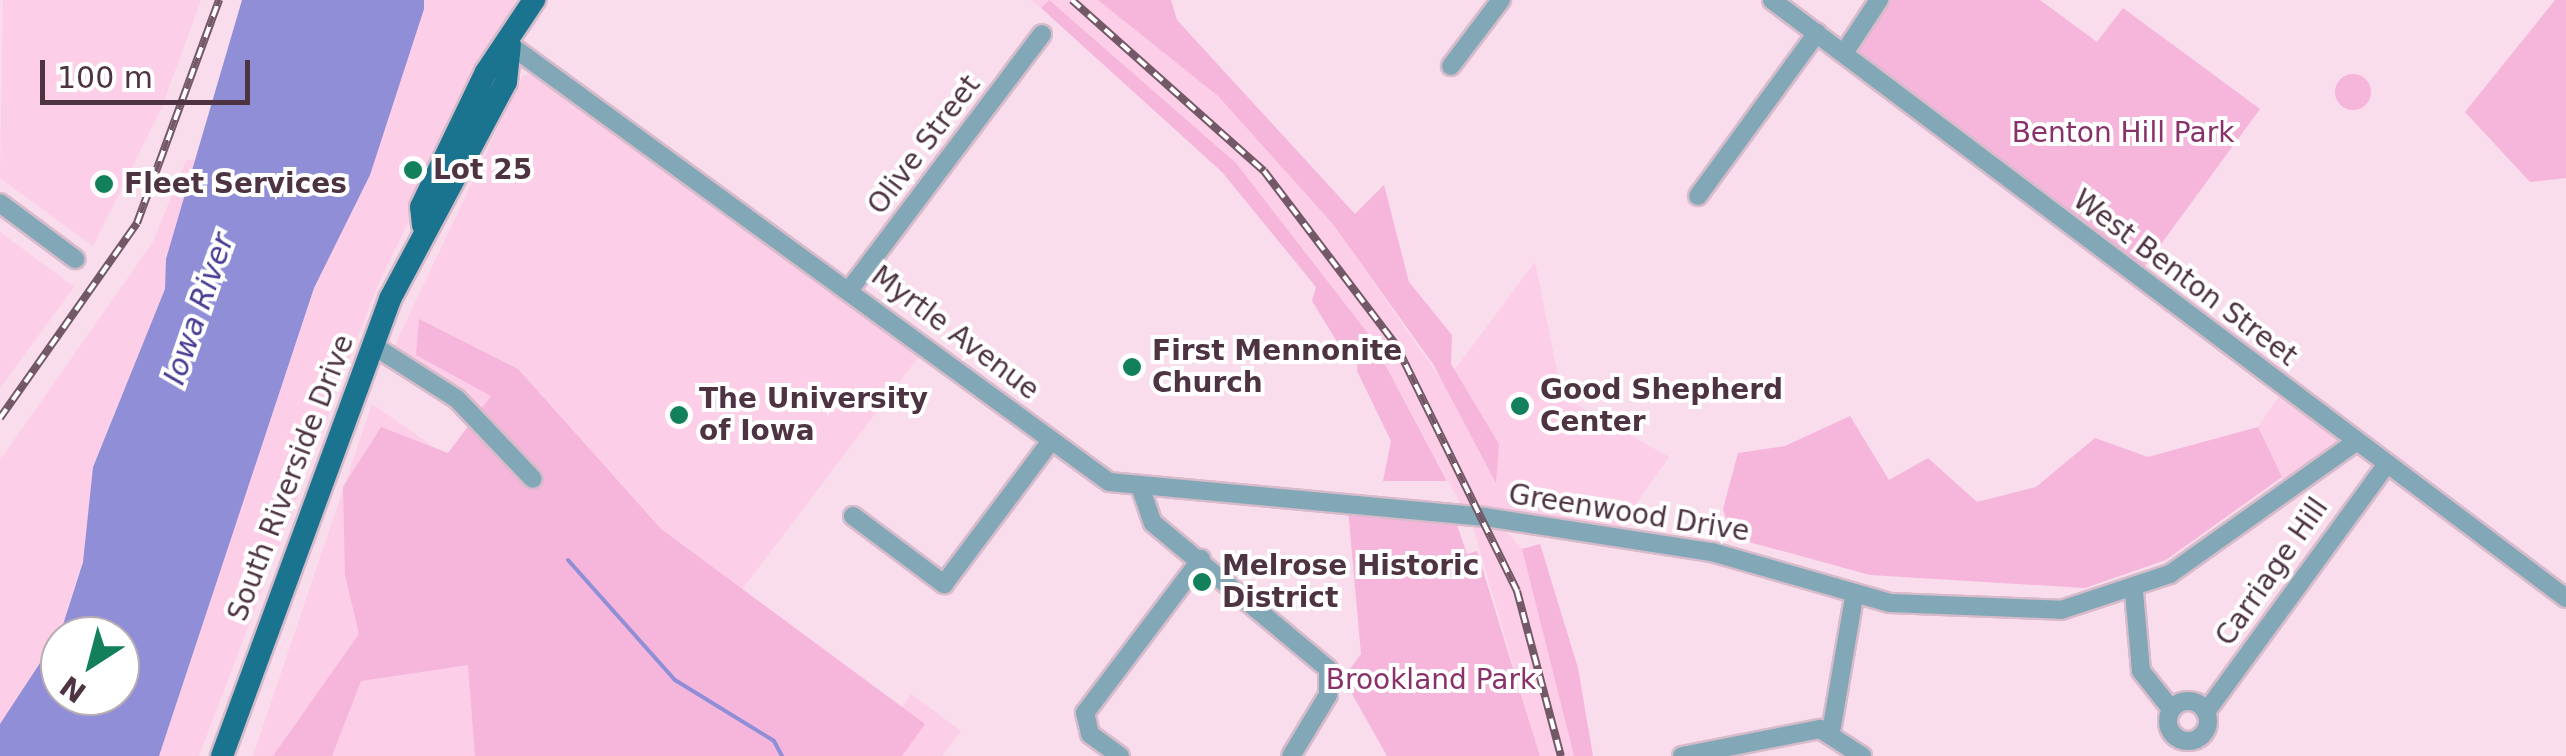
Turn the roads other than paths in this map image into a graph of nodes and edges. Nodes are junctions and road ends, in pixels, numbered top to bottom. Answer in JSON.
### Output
{"nodes":[{"id":1,"x":534,"y":0,"type":"edge"},
{"id":2,"x":1501,"y":0,"type":"edge"},
{"id":3,"x":1772,"y":0,"type":"edge"},
{"id":4,"x":1879,"y":0,"type":"edge"},
{"id":5,"x":1817,"y":33,"type":"junction"},
{"id":6,"x":1042,"y":34,"type":"dead end"},
{"id":7,"x":510,"y":44,"type":"junction"},
{"id":8,"x":1844,"y":53,"type":"junction"},
{"id":9,"x":1451,"y":66,"type":"dead end"},
{"id":10,"x":1698,"y":196,"type":"dead end"},
{"id":11,"x":0,"y":204,"type":"edge"},
{"id":12,"x":75,"y":259,"type":"dead end"},
{"id":13,"x":850,"y":289,"type":"junction"},
{"id":14,"x":374,"y":346,"type":"junction"},
{"id":15,"x":1051,"y":441,"type":"junction"},
{"id":16,"x":2356,"y":442,"type":"junction"},
{"id":17,"x":2386,"y":465,"type":"junction"},
{"id":18,"x":534,"y":479,"type":"dead end"},
{"id":19,"x":1140,"y":486,"type":"junction"},
{"id":20,"x":853,"y":516,"type":"dead end"},
{"id":21,"x":1202,"y":559,"type":"junction"},
{"id":22,"x":2134,"y":592,"type":"junction"},
{"id":23,"x":1854,"y":597,"type":"junction"},
{"id":24,"x":2566,"y":598,"type":"edge"},
{"id":25,"x":2171,"y":709,"type":"junction"},
{"id":26,"x":2206,"y":712,"type":"junction"},
{"id":27,"x":1831,"y":732,"type":"junction"},
{"id":28,"x":222,"y":756,"type":"edge"},
{"id":29,"x":1120,"y":756,"type":"edge"},
{"id":30,"x":1291,"y":756,"type":"edge"},
{"id":31,"x":1682,"y":756,"type":"edge"},
{"id":32,"x":1862,"y":756,"type":"edge"}],
"edges":[{"from":1,"to":7,"type":"main road","name":"South Riverside Drive"},
{"from":2,"to":9,"type":"street"},
{"from":3,"to":5,"type":"street","name":"West Benton Street"},
{"from":4,"to":8,"type":"street"},
{"from":5,"to":8,"type":"street","name":"West Benton Street"},
{"from":5,"to":10,"type":"street"},
{"from":6,"to":13,"type":"street","name":"Olive Street"},
{"from":7,"to":13,"type":"street","name":"Myrtle Avenue"},
{"from":7,"to":14,"type":"main road","name":"South Riverside Drive"},
{"from":8,"to":16,"type":"street","name":"West Benton Street"},
{"from":11,"to":12,"type":"street"},
{"from":13,"to":15,"type":"street","name":"Myrtle Avenue"},
{"from":14,"to":18,"type":"street"},
{"from":14,"to":28,"type":"main road","name":"South Riverside Drive"},
{"from":15,"to":19,"type":"street","name":"Myrtle Avenue"},
{"from":15,"to":20,"type":"street"},
{"from":16,"to":17,"type":"street","name":"West Benton Street"},
{"from":16,"to":22,"type":"street","name":"Greenwood Drive"},
{"from":17,"to":24,"type":"street","name":"West Benton Street"},
{"from":17,"to":26,"type":"street","name":"Carriage Hill"},
{"from":19,"to":21,"type":"street"},
{"from":19,"to":23,"type":"street","name":"Greenwood Drive"},
{"from":21,"to":29,"type":"street"},
{"from":21,"to":30,"type":"street"},
{"from":22,"to":23,"type":"street","name":"Greenwood Drive"},
{"from":22,"to":25,"type":"street","name":"Carriage Hill"},
{"from":23,"to":27,"type":"street"},
{"from":25,"to":26,"type":"street"},
{"from":25,"to":26,"type":"street","name":"Carriage Hill"},
{"from":27,"to":31,"type":"street"},
{"from":27,"to":32,"type":"street"}]}
